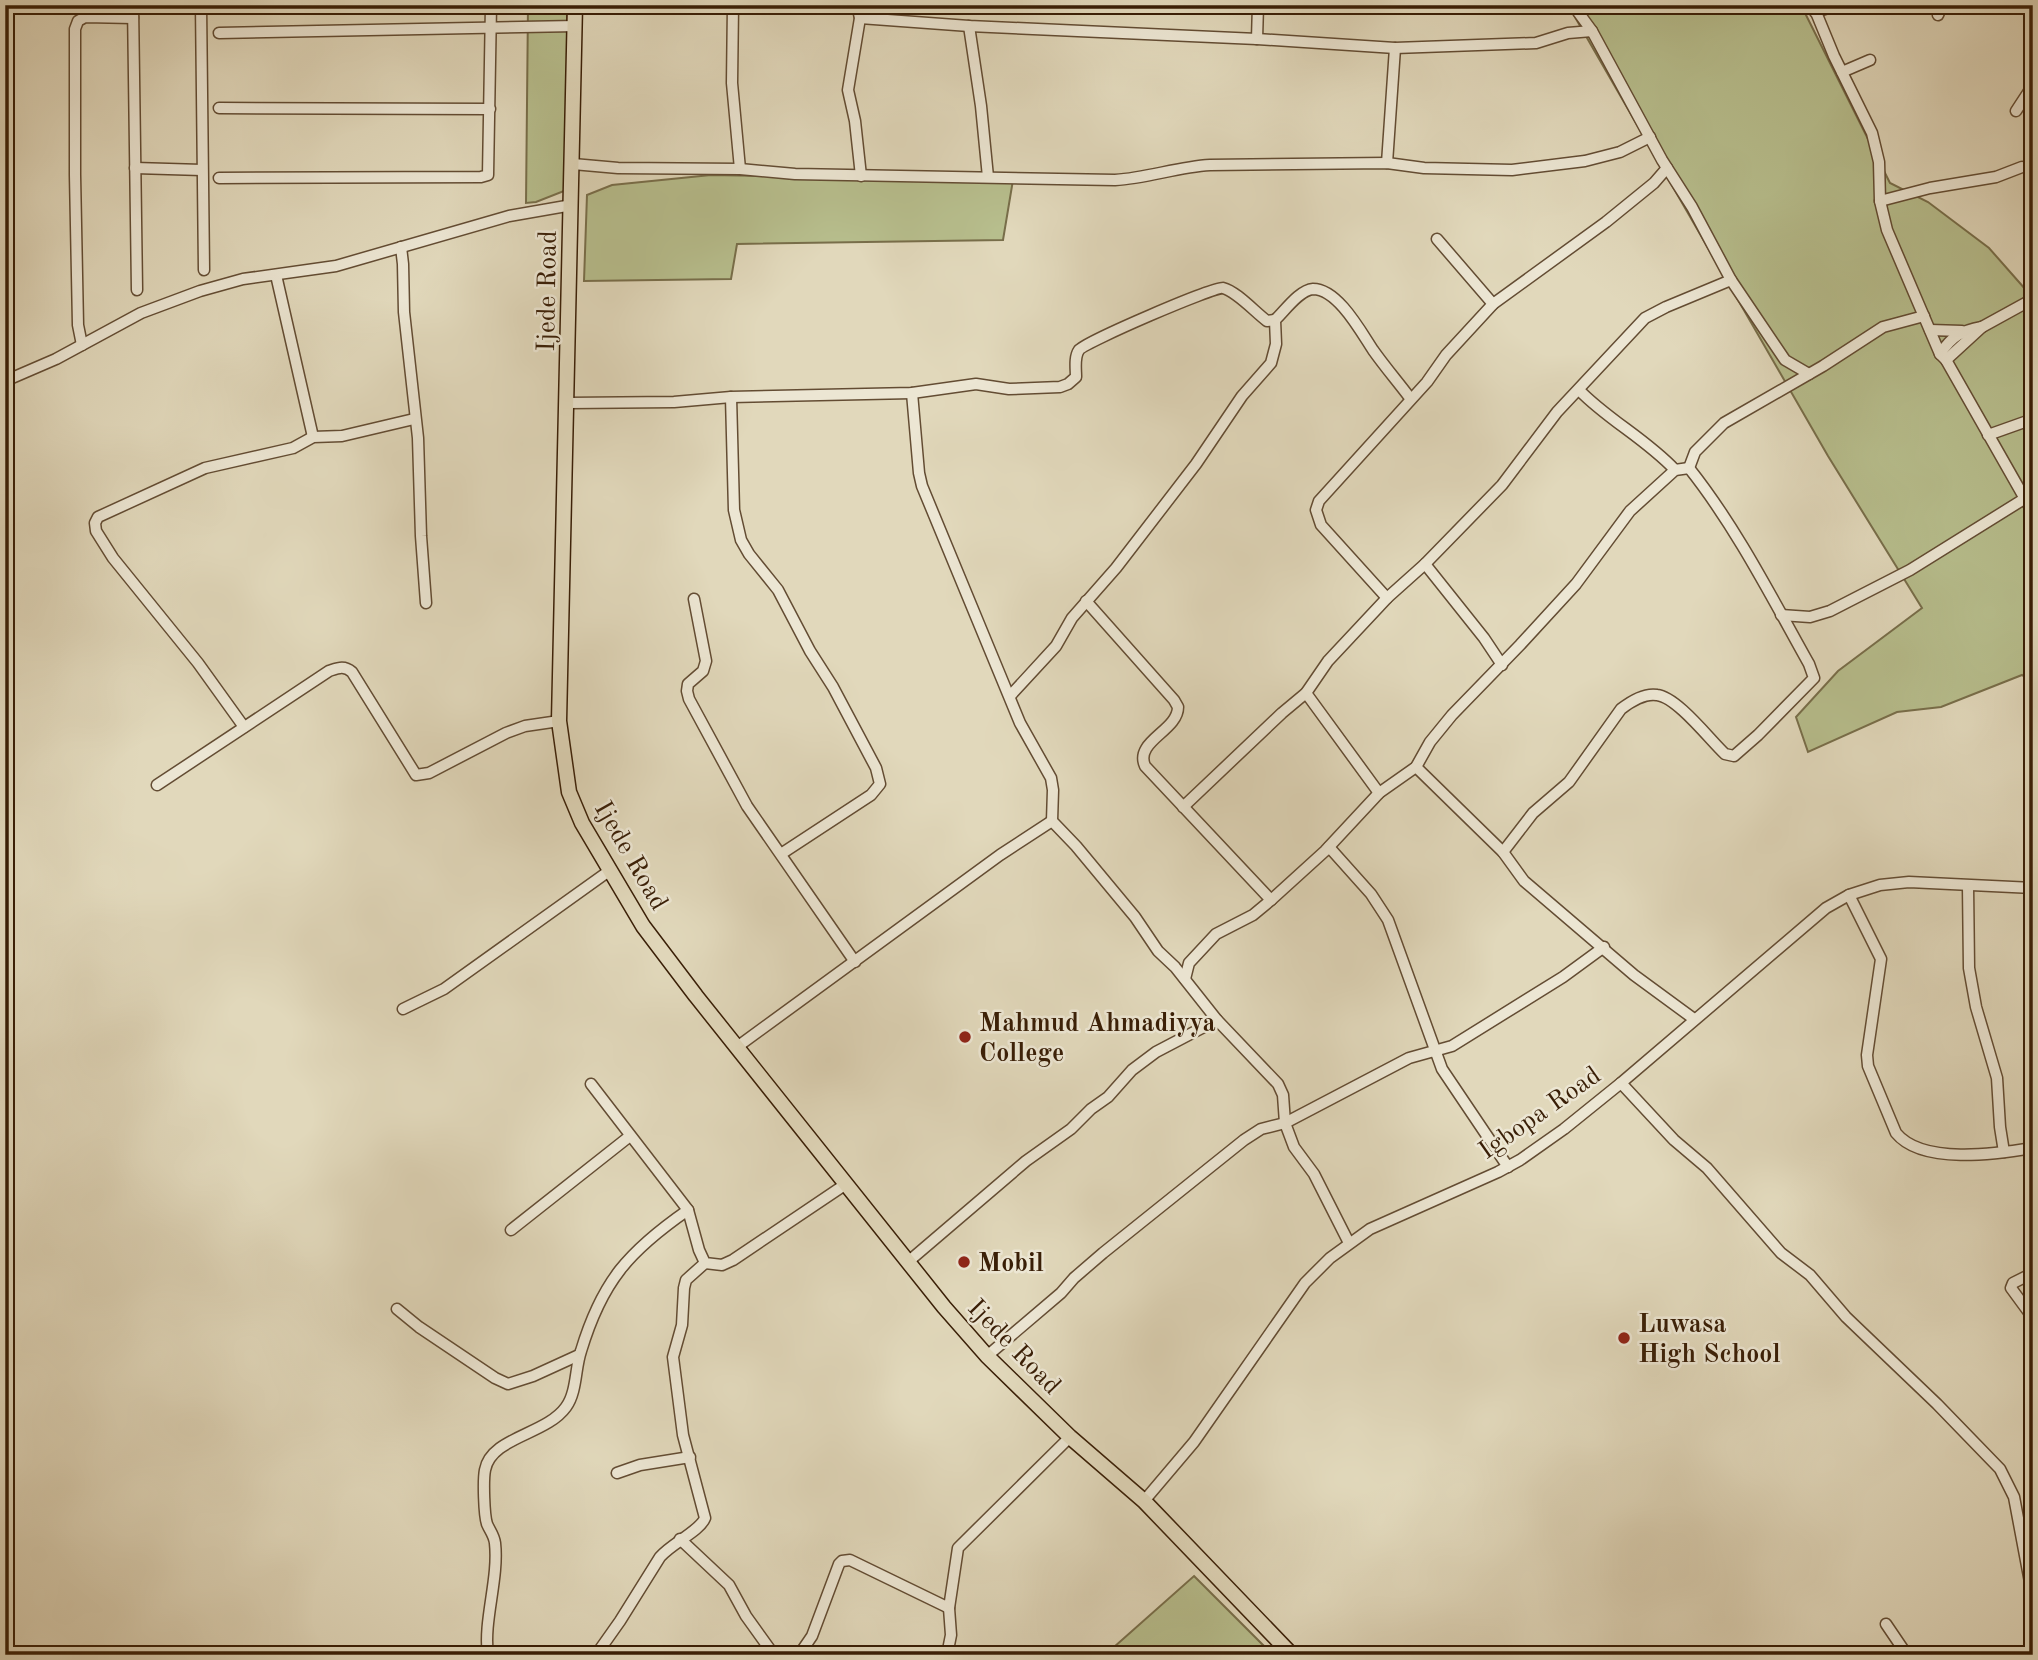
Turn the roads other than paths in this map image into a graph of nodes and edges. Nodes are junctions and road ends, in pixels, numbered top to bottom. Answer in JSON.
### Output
{"nodes":[{"id":1,"x":133,"y":5,"type":"edge"},
{"id":2,"x":201,"y":5,"type":"edge"},
{"id":3,"x":491,"y":5,"type":"edge"},
{"id":4,"x":575,"y":5,"type":"edge"},
{"id":5,"x":733,"y":5,"type":"edge"},
{"id":6,"x":857,"y":5,"type":"edge"},
{"id":7,"x":1258,"y":5,"type":"edge"},
{"id":8,"x":1573,"y":5,"type":"edge"},
{"id":9,"x":1838,"y":5,"type":"edge"},
{"id":10,"x":1814,"y":9,"type":"edge"},
{"id":11,"x":133,"y":18,"type":"junction"},
{"id":12,"x":860,"y":18,"type":"junction"},
{"id":13,"x":576,"y":26,"type":"junction"},
{"id":14,"x":969,"y":26,"type":"junction"},
{"id":15,"x":492,"y":28,"type":"junction"},
{"id":16,"x":1592,"y":31,"type":"junction"},
{"id":17,"x":219,"y":33,"type":"dead end"},
{"id":18,"x":1257,"y":39,"type":"junction"},
{"id":19,"x":1395,"y":48,"type":"junction"},
{"id":20,"x":1870,"y":60,"type":"dead end"},
{"id":21,"x":1842,"y":72,"type":"junction"},
{"id":22,"x":2033,"y":85,"type":"edge"},
{"id":23,"x":219,"y":108,"type":"dead end"},
{"id":24,"x":490,"y":109,"type":"junction"},
{"id":25,"x":2016,"y":111,"type":"dead end"},
{"id":26,"x":1650,"y":137,"type":"junction"},
{"id":27,"x":1387,"y":163,"type":"junction"},
{"id":28,"x":573,"y":164,"type":"junction"},
{"id":29,"x":135,"y":167,"type":"junction"},
{"id":30,"x":2022,"y":167,"type":"dead end"},
{"id":31,"x":1667,"y":168,"type":"junction"},
{"id":32,"x":740,"y":169,"type":"junction"},
{"id":33,"x":202,"y":170,"type":"junction"},
{"id":34,"x":861,"y":176,"type":"junction"},
{"id":35,"x":988,"y":177,"type":"junction"},
{"id":36,"x":219,"y":178,"type":"dead end"},
{"id":37,"x":1880,"y":201,"type":"junction"},
{"id":38,"x":572,"y":205,"type":"junction"},
{"id":39,"x":1437,"y":239,"type":"dead end"},
{"id":40,"x":401,"y":247,"type":"junction"},
{"id":41,"x":204,"y":270,"type":"dead end"},
{"id":42,"x":276,"y":275,"type":"junction"},
{"id":43,"x":1731,"y":280,"type":"junction"},
{"id":44,"x":137,"y":290,"type":"dead end"},
{"id":45,"x":2033,"y":299,"type":"edge"},
{"id":46,"x":1493,"y":304,"type":"junction"},
{"id":47,"x":1924,"y":316,"type":"junction"},
{"id":48,"x":1275,"y":320,"type":"junction"},
{"id":49,"x":1982,"y":327,"type":"junction"},
{"id":50,"x":1930,"y":330,"type":"junction"},
{"id":51,"x":1962,"y":331,"type":"junction"},
{"id":52,"x":82,"y":345,"type":"junction"},
{"id":53,"x":1943,"y":357,"type":"junction"},
{"id":54,"x":1810,"y":374,"type":"junction"},
{"id":55,"x":5,"y":381,"type":"edge"},
{"id":56,"x":1579,"y":390,"type":"junction"},
{"id":57,"x":912,"y":393,"type":"junction"},
{"id":58,"x":731,"y":397,"type":"junction"},
{"id":59,"x":1410,"y":398,"type":"junction"},
{"id":60,"x":568,"y":402,"type":"junction"},
{"id":61,"x":414,"y":419,"type":"junction"},
{"id":62,"x":2033,"y":419,"type":"edge"},
{"id":63,"x":1988,"y":435,"type":"junction"},
{"id":64,"x":313,"y":437,"type":"junction"},
{"id":65,"x":1689,"y":468,"type":"junction"},
{"id":66,"x":1675,"y":470,"type":"junction"},
{"id":67,"x":2024,"y":499,"type":"junction"},
{"id":68,"x":2033,"y":513,"type":"edge"},
{"id":69,"x":1424,"y":564,"type":"junction"},
{"id":70,"x":1387,"y":598,"type":"junction"},
{"id":71,"x":694,"y":599,"type":"dead end"},
{"id":72,"x":1086,"y":601,"type":"junction"},
{"id":73,"x":426,"y":603,"type":"dead end"},
{"id":74,"x":1781,"y":615,"type":"junction"},
{"id":75,"x":1502,"y":664,"type":"junction"},
{"id":76,"x":1306,"y":693,"type":"junction"},
{"id":77,"x":1010,"y":696,"type":"junction"},
{"id":78,"x":559,"y":721,"type":"junction"},
{"id":79,"x":244,"y":727,"type":"junction"},
{"id":80,"x":1416,"y":767,"type":"junction"},
{"id":81,"x":157,"y":785,"type":"dead end"},
{"id":82,"x":1379,"y":793,"type":"junction"},
{"id":83,"x":1183,"y":807,"type":"junction"},
{"id":84,"x":1052,"y":821,"type":"junction"},
{"id":85,"x":1329,"y":847,"type":"junction"},
{"id":86,"x":1503,"y":852,"type":"junction"},
{"id":87,"x":781,"y":854,"type":"junction"},
{"id":88,"x":609,"y":872,"type":"junction"},
{"id":89,"x":1968,"y":886,"type":"junction"},
{"id":90,"x":2033,"y":888,"type":"edge"},
{"id":91,"x":1849,"y":895,"type":"junction"},
{"id":92,"x":1271,"y":900,"type":"junction"},
{"id":93,"x":1604,"y":947,"type":"junction"},
{"id":94,"x":855,"y":961,"type":"junction"},
{"id":95,"x":1189,"y":963,"type":"junction"},
{"id":96,"x":1175,"y":967,"type":"junction"},
{"id":97,"x":1185,"y":979,"type":"junction"},
{"id":98,"x":403,"y":1009,"type":"dead end"},
{"id":99,"x":1694,"y":1019,"type":"junction"},
{"id":100,"x":1216,"y":1020,"type":"junction"},
{"id":101,"x":737,"y":1047,"type":"junction"},
{"id":102,"x":1436,"y":1051,"type":"junction"},
{"id":103,"x":1620,"y":1083,"type":"junction"},
{"id":104,"x":591,"y":1084,"type":"dead end"},
{"id":105,"x":1285,"y":1123,"type":"junction"},
{"id":106,"x":630,"y":1136,"type":"junction"},
{"id":107,"x":2033,"y":1148,"type":"edge"},
{"id":108,"x":2004,"y":1152,"type":"junction"},
{"id":109,"x":1508,"y":1167,"type":"junction"},
{"id":110,"x":846,"y":1184,"type":"junction"},
{"id":111,"x":688,"y":1210,"type":"junction"},
{"id":112,"x":511,"y":1230,"type":"dead end"},
{"id":113,"x":1349,"y":1243,"type":"junction"},
{"id":114,"x":909,"y":1261,"type":"junction"},
{"id":115,"x":705,"y":1263,"type":"junction"},
{"id":116,"x":2033,"y":1273,"type":"edge"},
{"id":117,"x":397,"y":1309,"type":"dead end"},
{"id":118,"x":2033,"y":1318,"type":"edge"},
{"id":119,"x":579,"y":1355,"type":"junction"},
{"id":120,"x":987,"y":1356,"type":"junction"},
{"id":121,"x":1070,"y":1437,"type":"junction"},
{"id":122,"x":690,"y":1457,"type":"junction"},
{"id":123,"x":617,"y":1473,"type":"dead end"},
{"id":124,"x":1144,"y":1501,"type":"junction"},
{"id":125,"x":680,"y":1539,"type":"junction"},
{"id":126,"x":2033,"y":1598,"type":"edge"},
{"id":127,"x":949,"y":1608,"type":"junction"},
{"id":128,"x":1886,"y":1624,"type":"dead end"},
{"id":129,"x":488,"y":1655,"type":"edge"},
{"id":130,"x":596,"y":1655,"type":"edge"},
{"id":131,"x":774,"y":1655,"type":"edge"},
{"id":132,"x":799,"y":1655,"type":"edge"},
{"id":133,"x":947,"y":1655,"type":"edge"},
{"id":134,"x":1292,"y":1655,"type":"edge"},
{"id":135,"x":1907,"y":1655,"type":"edge"}],
"edges":[{"from":1,"to":11,"type":"street"},
{"from":2,"to":33,"type":"street"},
{"from":3,"to":15,"type":"street"},
{"from":4,"to":13,"type":"main road","name":"Ijede Road"},
{"from":5,"to":32,"type":"street"},
{"from":6,"to":12,"type":"street"},
{"from":7,"to":18,"type":"street"},
{"from":8,"to":16,"type":"street"},
{"from":9,"to":10,"type":"street"},
{"from":10,"to":21,"type":"street"},
{"from":11,"to":29,"type":"street"},
{"from":11,"to":52,"type":"street"},
{"from":12,"to":14,"type":"street"},
{"from":12,"to":34,"type":"street"},
{"from":13,"to":15,"type":"street"},
{"from":13,"to":28,"type":"main road","name":"Ijede Road"},
{"from":14,"to":18,"type":"street"},
{"from":14,"to":35,"type":"street"},
{"from":15,"to":17,"type":"street"},
{"from":15,"to":24,"type":"street"},
{"from":16,"to":19,"type":"street"},
{"from":16,"to":26,"type":"street"},
{"from":18,"to":19,"type":"street"},
{"from":19,"to":27,"type":"street"},
{"from":20,"to":21,"type":"street"},
{"from":21,"to":37,"type":"street"},
{"from":22,"to":25,"type":"street"},
{"from":23,"to":24,"type":"street"},
{"from":24,"to":36,"type":"street"},
{"from":26,"to":27,"type":"street"},
{"from":26,"to":31,"type":"street"},
{"from":27,"to":35,"type":"street"},
{"from":28,"to":32,"type":"street"},
{"from":28,"to":38,"type":"main road","name":"Ijede Road"},
{"from":29,"to":33,"type":"street"},
{"from":29,"to":44,"type":"street"},
{"from":30,"to":37,"type":"street"},
{"from":31,"to":43,"type":"street"},
{"from":31,"to":46,"type":"street"},
{"from":32,"to":34,"type":"street"},
{"from":33,"to":41,"type":"street"},
{"from":34,"to":35,"type":"street"},
{"from":37,"to":47,"type":"street"},
{"from":38,"to":40,"type":"street"},
{"from":38,"to":60,"type":"main road","name":"Ijede Road"},
{"from":39,"to":46,"type":"street"},
{"from":40,"to":42,"type":"street"},
{"from":40,"to":61,"type":"street"},
{"from":42,"to":52,"type":"street"},
{"from":42,"to":64,"type":"street"},
{"from":43,"to":54,"type":"street"},
{"from":43,"to":56,"type":"street"},
{"from":45,"to":49,"type":"street"},
{"from":46,"to":59,"type":"street"},
{"from":47,"to":50,"type":"street"},
{"from":47,"to":54,"type":"street"},
{"from":48,"to":57,"type":"street"},
{"from":48,"to":59,"type":"street"},
{"from":48,"to":72,"type":"street"},
{"from":49,"to":51,"type":"street"},
{"from":49,"to":53,"type":"street"},
{"from":50,"to":51,"type":"street"},
{"from":50,"to":53,"type":"street"},
{"from":51,"to":53,"type":"street"},
{"from":52,"to":55,"type":"street"},
{"from":53,"to":63,"type":"street"},
{"from":54,"to":65,"type":"street"},
{"from":56,"to":66,"type":"street"},
{"from":56,"to":69,"type":"street"},
{"from":57,"to":58,"type":"street"},
{"from":57,"to":77,"type":"street"},
{"from":58,"to":60,"type":"street"},
{"from":58,"to":87,"type":"street"},
{"from":59,"to":70,"type":"street"},
{"from":60,"to":78,"type":"main road","name":"Ijede Road"},
{"from":61,"to":64,"type":"street"},
{"from":61,"to":73,"type":"street"},
{"from":62,"to":63,"type":"street"},
{"from":63,"to":67,"type":"street"},
{"from":64,"to":79,"type":"street"},
{"from":65,"to":66,"type":"street"},
{"from":65,"to":74,"type":"street"},
{"from":66,"to":75,"type":"street"},
{"from":67,"to":68,"type":"street"},
{"from":67,"to":74,"type":"street"},
{"from":69,"to":70,"type":"street"},
{"from":69,"to":75,"type":"street"},
{"from":70,"to":76,"type":"street"},
{"from":71,"to":87,"type":"street"},
{"from":72,"to":77,"type":"street"},
{"from":72,"to":83,"type":"street"},
{"from":74,"to":86,"type":"street"},
{"from":75,"to":80,"type":"street"},
{"from":76,"to":82,"type":"street"},
{"from":76,"to":83,"type":"street"},
{"from":77,"to":84,"type":"street"},
{"from":78,"to":79,"type":"street"},
{"from":78,"to":88,"type":"main road","name":"Ijede Road"},
{"from":79,"to":81,"type":"street"},
{"from":80,"to":82,"type":"street"},
{"from":80,"to":86,"type":"street"},
{"from":82,"to":85,"type":"street"},
{"from":83,"to":92,"type":"street"},
{"from":84,"to":94,"type":"street"},
{"from":84,"to":96,"type":"street"},
{"from":85,"to":92,"type":"street"},
{"from":85,"to":102,"type":"street"},
{"from":86,"to":93,"type":"street"},
{"from":87,"to":94,"type":"street"},
{"from":88,"to":98,"type":"street"},
{"from":88,"to":101,"type":"main road","name":"Ijede Road"},
{"from":89,"to":90,"type":"street","name":"Igbopa Road"},
{"from":89,"to":91,"type":"street","name":"Igbopa Road"},
{"from":89,"to":108,"type":"street"},
{"from":91,"to":99,"type":"street","name":"Igbopa Road"},
{"from":91,"to":108,"type":"street"},
{"from":92,"to":95,"type":"street"},
{"from":93,"to":99,"type":"street"},
{"from":93,"to":102,"type":"street"},
{"from":94,"to":101,"type":"street"},
{"from":95,"to":96,"type":"street"},
{"from":95,"to":97,"type":"street"},
{"from":96,"to":97,"type":"street"},
{"from":97,"to":100,"type":"street"},
{"from":99,"to":103,"type":"street","name":"Igbopa Road"},
{"from":100,"to":105,"type":"street"},
{"from":100,"to":114,"type":"street"},
{"from":101,"to":110,"type":"main road","name":"Ijede Road"},
{"from":102,"to":105,"type":"street"},
{"from":102,"to":109,"type":"street"},
{"from":103,"to":109,"type":"street","name":"Igbopa Road"},
{"from":103,"to":126,"type":"street"},
{"from":104,"to":106,"type":"street"},
{"from":105,"to":113,"type":"street"},
{"from":105,"to":120,"type":"street"},
{"from":106,"to":111,"type":"street"},
{"from":106,"to":112,"type":"street"},
{"from":107,"to":108,"type":"street"},
{"from":109,"to":113,"type":"street","name":"Igbopa Road"},
{"from":110,"to":114,"type":"main road","name":"Ijede Road"},
{"from":110,"to":115,"type":"street"},
{"from":111,"to":115,"type":"street"},
{"from":111,"to":119,"type":"street"},
{"from":113,"to":124,"type":"street","name":"Igbopa Road"},
{"from":114,"to":120,"type":"main road","name":"Ijede Road"},
{"from":115,"to":122,"type":"street"},
{"from":116,"to":118,"type":"street"},
{"from":117,"to":119,"type":"street"},
{"from":119,"to":129,"type":"street"},
{"from":120,"to":121,"type":"main road","name":"Ijede Road"},
{"from":121,"to":124,"type":"main road","name":"Ijede Road"},
{"from":121,"to":127,"type":"street"},
{"from":122,"to":123,"type":"street"},
{"from":122,"to":125,"type":"street"},
{"from":124,"to":134,"type":"main road","name":"Ijede Road"},
{"from":125,"to":130,"type":"street"},
{"from":125,"to":131,"type":"street"},
{"from":127,"to":132,"type":"street"},
{"from":127,"to":133,"type":"street"},
{"from":128,"to":135,"type":"street"}]}
